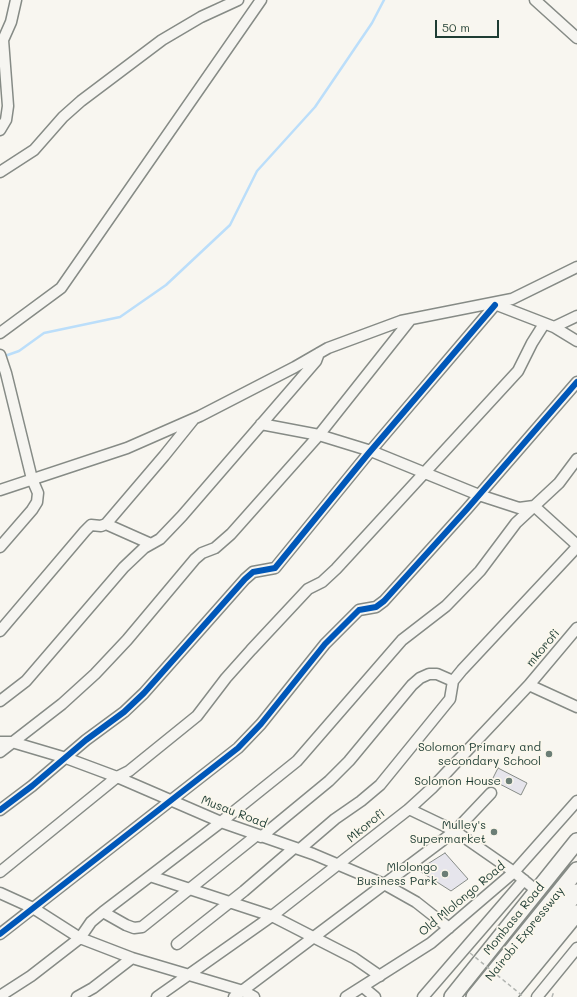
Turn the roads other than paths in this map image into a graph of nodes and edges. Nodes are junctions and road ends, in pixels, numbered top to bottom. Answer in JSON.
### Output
{"nodes":[{"id":1,"x":16,"y":0,"type":"edge"},
{"id":2,"x":238,"y":0,"type":"edge"},
{"id":3,"x":261,"y":0,"type":"edge"},
{"id":4,"x":540,"y":2,"type":"edge"},
{"id":5,"x":577,"y":38,"type":"edge"},
{"id":6,"x":0,"y":130,"type":"edge"},
{"id":7,"x":0,"y":172,"type":"edge"},
{"id":8,"x":577,"y":267,"type":"edge"},
{"id":9,"x":494,"y":304,"type":"junction"},
{"id":10,"x":577,"y":316,"type":"edge"},
{"id":11,"x":411,"y":319,"type":"junction"},
{"id":12,"x":549,"y":326,"type":"junction"},
{"id":13,"x":0,"y":333,"type":"edge"},
{"id":14,"x":577,"y":341,"type":"edge"},
{"id":15,"x":319,"y":353,"type":"junction"},
{"id":16,"x":0,"y":355,"type":"edge"},
{"id":17,"x":577,"y":382,"type":"edge"},
{"id":18,"x":194,"y":419,"type":"junction"},
{"id":19,"x":261,"y":424,"type":"junction"},
{"id":20,"x":318,"y":435,"type":"junction"},
{"id":21,"x":371,"y":451,"type":"junction"},
{"id":22,"x":577,"y":459,"type":"edge"},
{"id":23,"x":426,"y":473,"type":"junction"},
{"id":24,"x":32,"y":479,"type":"junction"},
{"id":25,"x":0,"y":490,"type":"edge"},
{"id":26,"x":479,"y":495,"type":"junction"},
{"id":27,"x":534,"y":506,"type":"junction"},
{"id":28,"x":106,"y":524,"type":"junction"},
{"id":29,"x":151,"y":544,"type":"junction"},
{"id":30,"x":577,"y":546,"type":"edge"},
{"id":31,"x":0,"y":547,"type":"edge"},
{"id":32,"x":577,"y":628,"type":"edge"},
{"id":33,"x":0,"y":631,"type":"edge"},
{"id":34,"x":454,"y":681,"type":"junction"},
{"id":35,"x":530,"y":685,"type":"junction"},
{"id":36,"x":0,"y":701,"type":"edge"},
{"id":37,"x":575,"y":703,"type":"edge"},
{"id":38,"x":0,"y":742,"type":"edge"},
{"id":39,"x":12,"y":742,"type":"junction"},
{"id":40,"x":0,"y":752,"type":"edge"},
{"id":41,"x":66,"y":758,"type":"junction"},
{"id":42,"x":117,"y":777,"type":"junction"},
{"id":43,"x":491,"y":793,"type":"dead end"},
{"id":44,"x":577,"y":801,"type":"edge"},
{"id":45,"x":171,"y":802,"type":"junction"},
{"id":46,"x":409,"y":809,"type":"junction"},
{"id":47,"x":0,"y":810,"type":"edge"},
{"id":48,"x":221,"y":822,"type":"junction"},
{"id":49,"x":455,"y":831,"type":"junction"},
{"id":50,"x":259,"y":836,"type":"junction"},
{"id":51,"x":577,"y":841,"type":"edge"},
{"id":52,"x":297,"y":849,"type":"junction"},
{"id":53,"x":338,"y":866,"type":"junction"},
{"id":54,"x":577,"y":870,"type":"edge"},
{"id":55,"x":0,"y":872,"type":"edge"},
{"id":56,"x":514,"y":872,"type":"junction"},
{"id":57,"x":150,"y":876,"type":"junction"},
{"id":58,"x":524,"y":880,"type":"junction"},
{"id":59,"x":384,"y":884,"type":"junction"},
{"id":60,"x":188,"y":890,"type":"junction"},
{"id":61,"x":537,"y":891,"type":"junction"},
{"id":62,"x":577,"y":892,"type":"edge"},
{"id":63,"x":0,"y":893,"type":"edge"},
{"id":64,"x":229,"y":903,"type":"junction"},
{"id":65,"x":34,"y":908,"type":"junction"},
{"id":66,"x":103,"y":912,"type":"junction"},
{"id":67,"x":577,"y":913,"type":"edge"},
{"id":68,"x":272,"y":916,"type":"junction"},
{"id":69,"x":449,"y":928,"type":"junction"},
{"id":70,"x":0,"y":934,"type":"edge"},
{"id":71,"x":313,"y":937,"type":"junction"},
{"id":72,"x":80,"y":938,"type":"junction"},
{"id":73,"x":177,"y":944,"type":"dead end"},
{"id":74,"x":577,"y":948,"type":"edge"},
{"id":75,"x":132,"y":958,"type":"junction"},
{"id":76,"x":189,"y":974,"type":"junction"},
{"id":77,"x":380,"y":976,"type":"junction"},
{"id":78,"x":362,"y":987,"type":"junction"},
{"id":79,"x":243,"y":991,"type":"junction"},
{"id":80,"x":0,"y":996,"type":"edge"},
{"id":81,"x":77,"y":997,"type":"edge"},
{"id":82,"x":157,"y":997,"type":"edge"},
{"id":83,"x":234,"y":997,"type":"edge"},
{"id":84,"x":254,"y":997,"type":"edge"},
{"id":85,"x":346,"y":997,"type":"edge"},
{"id":86,"x":375,"y":997,"type":"edge"},
{"id":87,"x":423,"y":997,"type":"edge"},
{"id":88,"x":452,"y":997,"type":"edge"},
{"id":89,"x":474,"y":997,"type":"edge"},
{"id":90,"x":491,"y":997,"type":"edge"},
{"id":91,"x":508,"y":997,"type":"edge"},
{"id":92,"x":536,"y":997,"type":"edge"}],
"edges":[{"from":1,"to":6,"type":"street"},
{"from":2,"to":7,"type":"street"},
{"from":3,"to":13,"type":"street"},
{"from":4,"to":5,"type":"street"},
{"from":8,"to":9,"type":"street"},
{"from":9,"to":11,"type":"street"},
{"from":9,"to":12,"type":"street"},
{"from":9,"to":21,"type":"street"},
{"from":10,"to":12,"type":"street"},
{"from":11,"to":15,"type":"street"},
{"from":11,"to":20,"type":"street"},
{"from":12,"to":14,"type":"street"},
{"from":12,"to":23,"type":"street"},
{"from":15,"to":18,"type":"street"},
{"from":15,"to":19,"type":"street"},
{"from":16,"to":24,"type":"street"},
{"from":17,"to":26,"type":"street"},
{"from":18,"to":24,"type":"street"},
{"from":18,"to":28,"type":"street"},
{"from":19,"to":20,"type":"street"},
{"from":19,"to":29,"type":"street"},
{"from":20,"to":21,"type":"street"},
{"from":20,"to":39,"type":"street"},
{"from":21,"to":23,"type":"street"},
{"from":21,"to":41,"type":"street"},
{"from":22,"to":27,"type":"street"},
{"from":23,"to":26,"type":"street"},
{"from":23,"to":42,"type":"street"},
{"from":24,"to":25,"type":"street"},
{"from":24,"to":31,"type":"street"},
{"from":26,"to":27,"type":"street"},
{"from":26,"to":45,"type":"street"},
{"from":27,"to":30,"type":"street"},
{"from":27,"to":48,"type":"street"},
{"from":28,"to":29,"type":"street"},
{"from":28,"to":33,"type":"street"},
{"from":29,"to":36,"type":"street"},
{"from":30,"to":34,"type":"street"},
{"from":32,"to":35,"type":"street","name":"mkorofi"},
{"from":34,"to":50,"type":"street"},
{"from":34,"to":52,"type":"street"},
{"from":35,"to":37,"type":"street","name":"Mkorofi"},
{"from":35,"to":46,"type":"street","name":"Mkorofi"},
{"from":38,"to":39,"type":"street","name":"Musau Road"},
{"from":39,"to":40,"type":"street"},
{"from":39,"to":41,"type":"street","name":"Musau Road"},
{"from":41,"to":42,"type":"street","name":"Musau Road"},
{"from":41,"to":47,"type":"street"},
{"from":42,"to":45,"type":"street","name":"Musau Road"},
{"from":42,"to":55,"type":"street"},
{"from":43,"to":49,"type":"street"},
{"from":44,"to":56,"type":"street","name":"Old Mlolongo Road"},
{"from":45,"to":48,"type":"street","name":"Musau Road"},
{"from":45,"to":65,"type":"street"},
{"from":46,"to":49,"type":"street"},
{"from":46,"to":53,"type":"street","name":"Mkorofi"},
{"from":48,"to":50,"type":"street","name":"Musau Road"},
{"from":48,"to":57,"type":"street"},
{"from":49,"to":56,"type":"street"},
{"from":49,"to":59,"type":"street"},
{"from":50,"to":52,"type":"street","name":"Musau Road"},
{"from":50,"to":60,"type":"street"},
{"from":51,"to":61,"type":"highway","name":"Mombasa Road"},
{"from":52,"to":53,"type":"street","name":"Musau Road"},
{"from":52,"to":64,"type":"street"},
{"from":53,"to":59,"type":"street","name":"Musau Road"},
{"from":53,"to":68,"type":"street","name":"Mkorofi"},
{"from":54,"to":89,"type":"highway","name":"Nairobi Expressway"},
{"from":56,"to":58,"type":"street"},
{"from":56,"to":69,"type":"street","name":"Old Mlolongo Road"},
{"from":57,"to":60,"type":"street"},
{"from":57,"to":66,"type":"street"},
{"from":58,"to":61,"type":"street"},
{"from":58,"to":87,"type":"street"},
{"from":59,"to":69,"type":"street","name":"Musau Road"},
{"from":59,"to":71,"type":"street"},
{"from":60,"to":64,"type":"street"},
{"from":60,"to":66,"type":"street"},
{"from":61,"to":88,"type":"highway","name":"Mombasa Road"},
{"from":62,"to":90,"type":"highway","name":"Nairobi Expressway"},
{"from":63,"to":65,"type":"street"},
{"from":64,"to":68,"type":"street"},
{"from":64,"to":73,"type":"street"},
{"from":65,"to":70,"type":"street"},
{"from":65,"to":72,"type":"street"},
{"from":66,"to":72,"type":"street"},
{"from":67,"to":91,"type":"highway"},
{"from":68,"to":71,"type":"street"},
{"from":68,"to":76,"type":"street","name":"Mkorofi"},
{"from":69,"to":77,"type":"street","name":"Old Mlolongo Road"},
{"from":71,"to":77,"type":"street"},
{"from":71,"to":79,"type":"street"},
{"from":72,"to":75,"type":"street"},
{"from":72,"to":80,"type":"street"},
{"from":74,"to":92,"type":"street"},
{"from":75,"to":76,"type":"street"},
{"from":75,"to":81,"type":"street"},
{"from":76,"to":79,"type":"street"},
{"from":76,"to":82,"type":"street","name":"Mkorofi"},
{"from":77,"to":78,"type":"street","name":"Old Mlolongo Road"},
{"from":78,"to":85,"type":"street","name":"Old Mlolongo Road"},
{"from":78,"to":86,"type":"street"},
{"from":79,"to":83,"type":"street"},
{"from":79,"to":84,"type":"street"}]}
